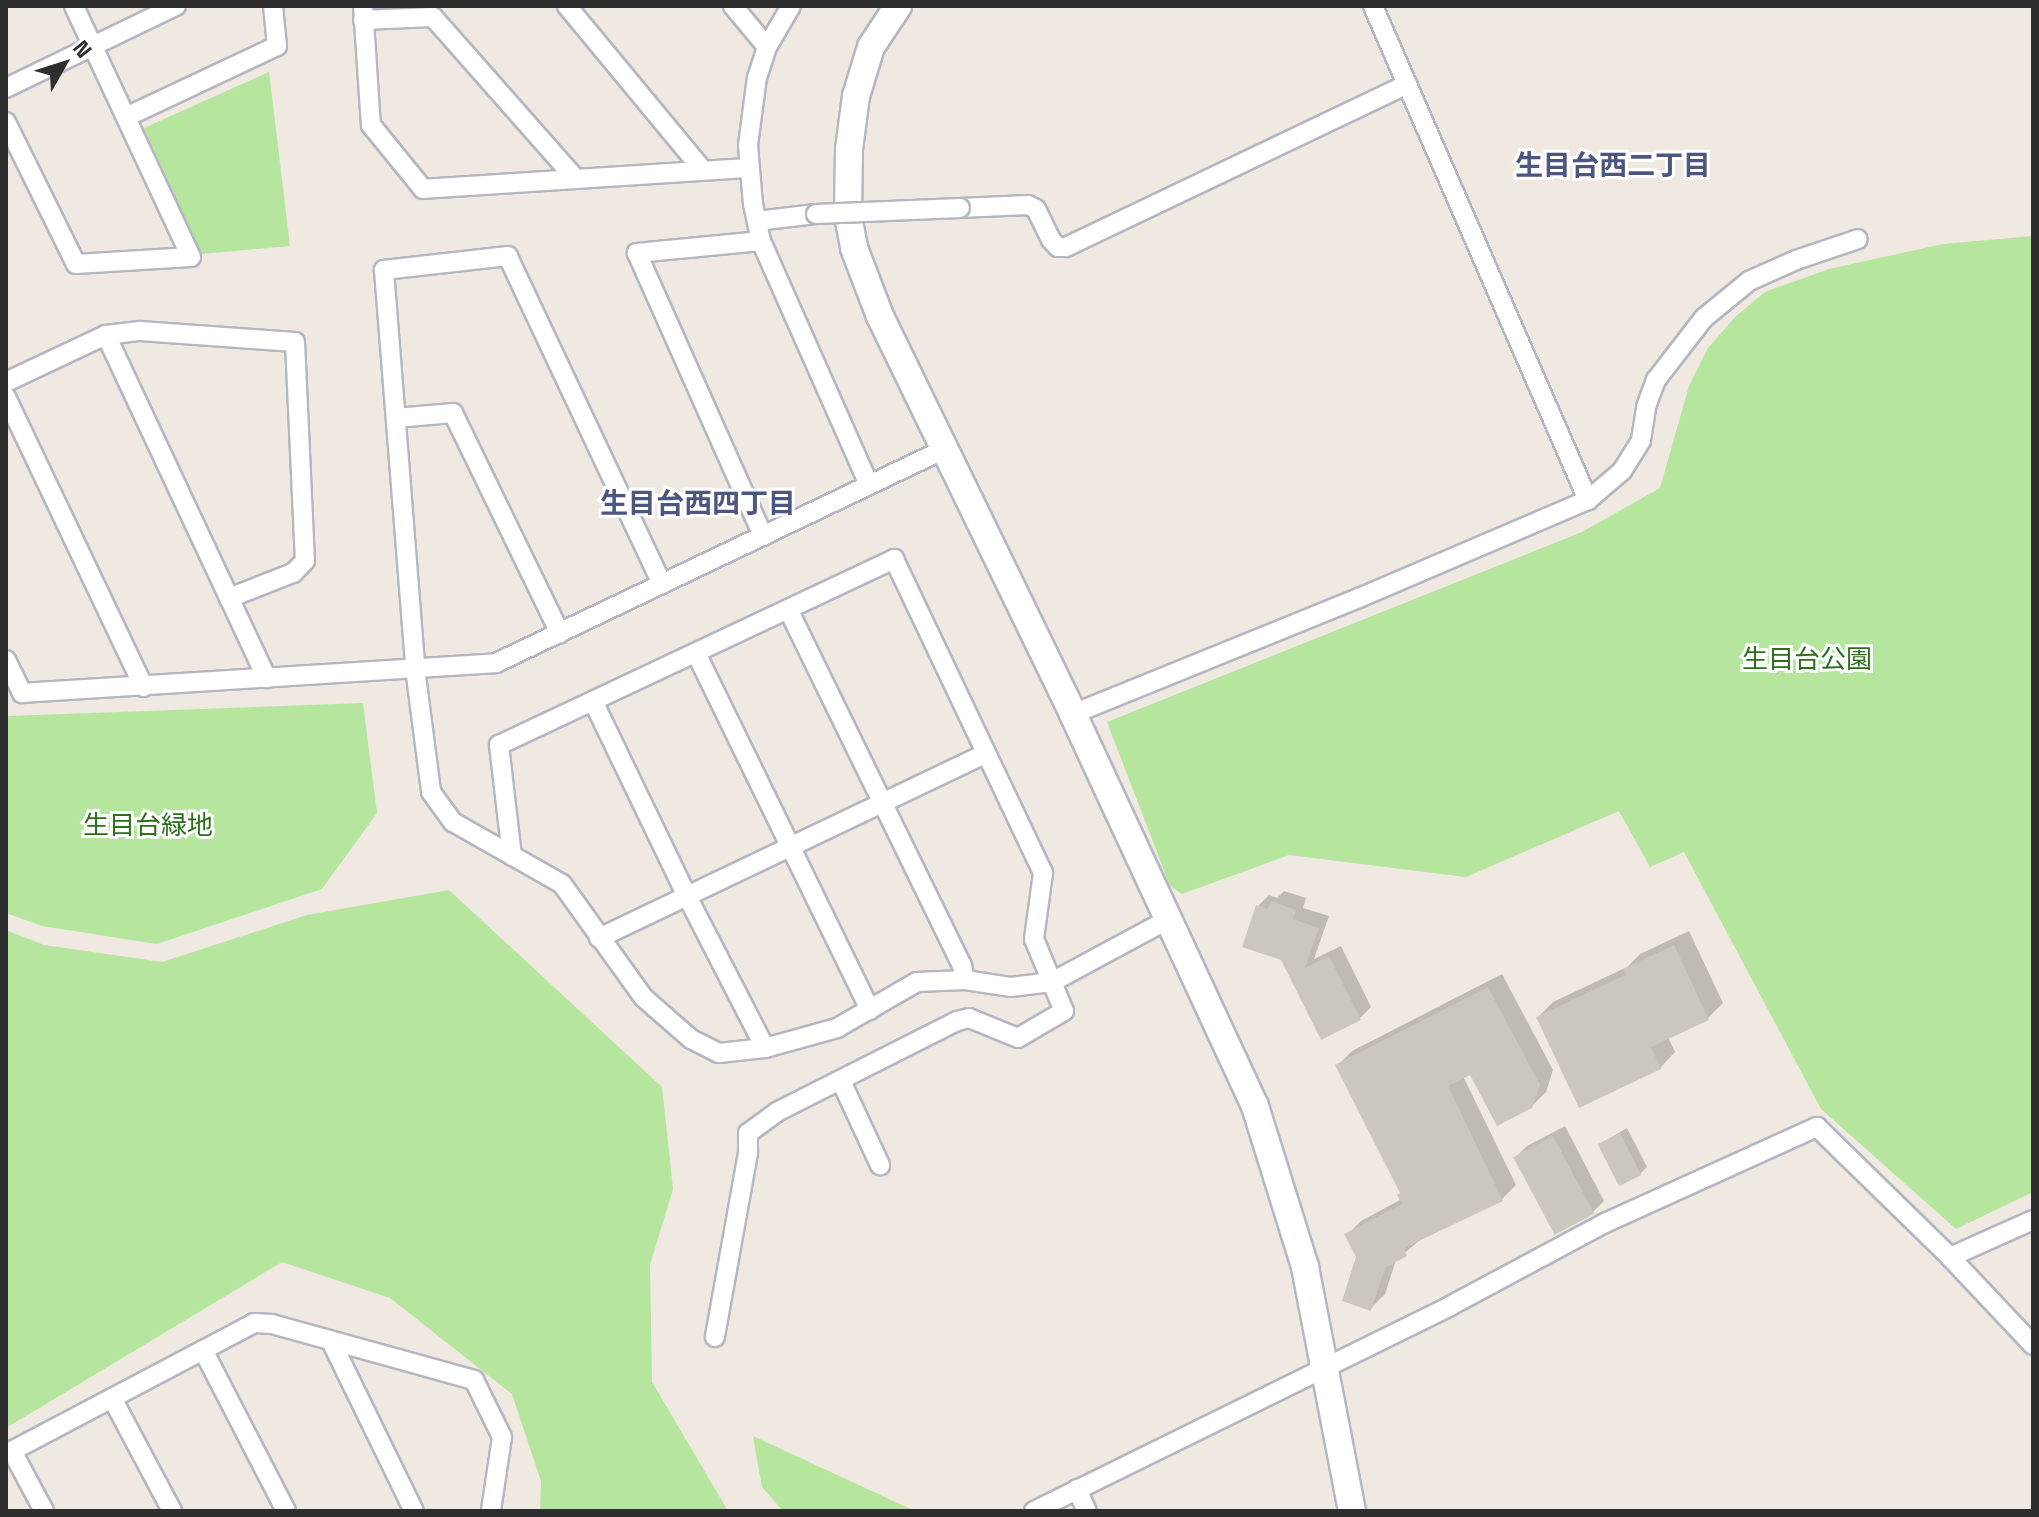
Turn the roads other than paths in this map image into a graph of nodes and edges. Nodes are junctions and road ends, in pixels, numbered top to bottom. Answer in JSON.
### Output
{"nodes":[{"id":1,"x":74,"y":6,"type":"edge"},
{"id":2,"x":176,"y":6,"type":"edge"},
{"id":3,"x":273,"y":6,"type":"edge"},
{"id":4,"x":567,"y":6,"type":"edge"},
{"id":5,"x":733,"y":6,"type":"edge"},
{"id":6,"x":791,"y":6,"type":"edge"},
{"id":7,"x":898,"y":6,"type":"edge"},
{"id":8,"x":1373,"y":6,"type":"edge"},
{"id":9,"x":363,"y":13,"type":"edge"},
{"id":10,"x":93,"y":46,"type":"junction"},
{"id":11,"x":767,"y":47,"type":"junction"},
{"id":12,"x":1407,"y":84,"type":"junction"},
{"id":13,"x":6,"y":88,"type":"edge"},
{"id":14,"x":126,"y":117,"type":"junction"},
{"id":15,"x":6,"y":122,"type":"edge"},
{"id":16,"x":749,"y":168,"type":"junction"},
{"id":17,"x":702,"y":169,"type":"junction"},
{"id":18,"x":574,"y":177,"type":"junction"},
{"id":19,"x":757,"y":221,"type":"junction"},
{"id":20,"x":1858,"y":239,"type":"dead end"},
{"id":21,"x":761,"y":241,"type":"junction"},
{"id":22,"x":106,"y":335,"type":"junction"},
{"id":23,"x":6,"y":382,"type":"edge"},
{"id":24,"x":6,"y":397,"type":"edge"},
{"id":25,"x":396,"y":418,"type":"junction"},
{"id":26,"x":944,"y":449,"type":"junction"},
{"id":27,"x":869,"y":485,"type":"junction"},
{"id":28,"x":1588,"y":500,"type":"junction"},
{"id":29,"x":763,"y":536,"type":"junction"},
{"id":30,"x":662,"y":584,"type":"junction"},
{"id":31,"x":229,"y":598,"type":"junction"},
{"id":32,"x":788,"y":609,"type":"junction"},
{"id":33,"x":560,"y":633,"type":"junction"},
{"id":34,"x":696,"y":653,"type":"junction"},
{"id":35,"x":6,"y":660,"type":"edge"},
{"id":36,"x":415,"y":668,"type":"junction"},
{"id":37,"x":267,"y":678,"type":"junction"},
{"id":38,"x":144,"y":687,"type":"junction"},
{"id":39,"x":593,"y":701,"type":"junction"},
{"id":40,"x":1073,"y":714,"type":"junction"},
{"id":41,"x":985,"y":754,"type":"junction"},
{"id":42,"x":884,"y":802,"type":"junction"},
{"id":43,"x":790,"y":847,"type":"junction"},
{"id":44,"x":512,"y":856,"type":"junction"},
{"id":45,"x":687,"y":896,"type":"junction"},
{"id":46,"x":1169,"y":919,"type":"junction"},
{"id":47,"x":599,"y":938,"type":"junction"},
{"id":48,"x":965,"y":980,"type":"junction"},
{"id":49,"x":1052,"y":982,"type":"junction"},
{"id":50,"x":870,"y":1010,"type":"junction"},
{"id":51,"x":765,"y":1048,"type":"junction"},
{"id":52,"x":841,"y":1081,"type":"junction"},
{"id":53,"x":880,"y":1165,"type":"dead end"},
{"id":54,"x":2033,"y":1220,"type":"edge"},
{"id":55,"x":1950,"y":1257,"type":"junction"},
{"id":56,"x":715,"y":1337,"type":"dead end"},
{"id":57,"x":331,"y":1341,"type":"junction"},
{"id":58,"x":2033,"y":1345,"type":"edge"},
{"id":59,"x":203,"y":1350,"type":"junction"},
{"id":60,"x":1326,"y":1368,"type":"junction"},
{"id":61,"x":112,"y":1398,"type":"junction"},
{"id":62,"x":9,"y":1452,"type":"edge"},
{"id":63,"x":1077,"y":1489,"type":"junction"},
{"id":64,"x":44,"y":1511,"type":"edge"},
{"id":65,"x":172,"y":1511,"type":"edge"},
{"id":66,"x":286,"y":1511,"type":"edge"},
{"id":67,"x":414,"y":1511,"type":"edge"},
{"id":68,"x":491,"y":1511,"type":"edge"},
{"id":69,"x":1034,"y":1511,"type":"edge"},
{"id":70,"x":1087,"y":1511,"type":"edge"},
{"id":71,"x":1352,"y":1511,"type":"edge"}],
"edges":[{"from":1,"to":10,"type":"street"},
{"from":2,"to":10,"type":"street"},
{"from":3,"to":14,"type":"street"},
{"from":4,"to":17,"type":"street"},
{"from":5,"to":11,"type":"street"},
{"from":6,"to":11,"type":"street"},
{"from":7,"to":26,"type":"street"},
{"from":8,"to":12,"type":"street"},
{"from":9,"to":18,"type":"street"},
{"from":9,"to":18,"type":"street"},
{"from":10,"to":13,"type":"street"},
{"from":10,"to":14,"type":"street"},
{"from":11,"to":16,"type":"street"},
{"from":12,"to":19,"type":"street","bridge":true},
{"from":12,"to":28,"type":"street"},
{"from":14,"to":15,"type":"street"},
{"from":16,"to":17,"type":"street"},
{"from":16,"to":19,"type":"street"},
{"from":17,"to":18,"type":"street"},
{"from":19,"to":21,"type":"street"},
{"from":20,"to":28,"type":"street"},
{"from":21,"to":27,"type":"street"},
{"from":21,"to":29,"type":"street"},
{"from":22,"to":23,"type":"street"},
{"from":22,"to":31,"type":"street"},
{"from":22,"to":31,"type":"street"},
{"from":24,"to":38,"type":"street"},
{"from":25,"to":30,"type":"street"},
{"from":25,"to":33,"type":"street"},
{"from":25,"to":36,"type":"street"},
{"from":26,"to":27,"type":"street"},
{"from":26,"to":40,"type":"street"},
{"from":27,"to":29,"type":"street"},
{"from":28,"to":40,"type":"street"},
{"from":29,"to":30,"type":"street"},
{"from":30,"to":33,"type":"street"},
{"from":31,"to":37,"type":"street"},
{"from":32,"to":34,"type":"street"},
{"from":32,"to":41,"type":"street"},
{"from":32,"to":42,"type":"street"},
{"from":33,"to":36,"type":"street"},
{"from":34,"to":39,"type":"street"},
{"from":34,"to":43,"type":"street"},
{"from":35,"to":38,"type":"street"},
{"from":36,"to":37,"type":"street"},
{"from":36,"to":44,"type":"street"},
{"from":37,"to":38,"type":"street"},
{"from":39,"to":44,"type":"street"},
{"from":39,"to":45,"type":"street"},
{"from":40,"to":46,"type":"street"},
{"from":41,"to":42,"type":"street"},
{"from":41,"to":49,"type":"street"},
{"from":42,"to":43,"type":"street"},
{"from":42,"to":48,"type":"street"},
{"from":43,"to":45,"type":"street"},
{"from":43,"to":50,"type":"street"},
{"from":44,"to":47,"type":"street"},
{"from":45,"to":47,"type":"street"},
{"from":45,"to":51,"type":"street"},
{"from":46,"to":49,"type":"street"},
{"from":46,"to":60,"type":"street"},
{"from":47,"to":51,"type":"street"},
{"from":48,"to":49,"type":"street"},
{"from":48,"to":50,"type":"street"},
{"from":49,"to":52,"type":"street"},
{"from":50,"to":51,"type":"street"},
{"from":52,"to":53,"type":"street"},
{"from":52,"to":56,"type":"street"},
{"from":54,"to":55,"type":"street"},
{"from":55,"to":58,"type":"street"},
{"from":55,"to":60,"type":"street"},
{"from":57,"to":59,"type":"street"},
{"from":57,"to":67,"type":"street"},
{"from":57,"to":68,"type":"street"},
{"from":59,"to":61,"type":"street"},
{"from":59,"to":66,"type":"street"},
{"from":60,"to":63,"type":"street"},
{"from":60,"to":71,"type":"street"},
{"from":61,"to":62,"type":"street"},
{"from":61,"to":65,"type":"street"},
{"from":62,"to":64,"type":"street"},
{"from":63,"to":69,"type":"street"},
{"from":63,"to":70,"type":"street"}]}
